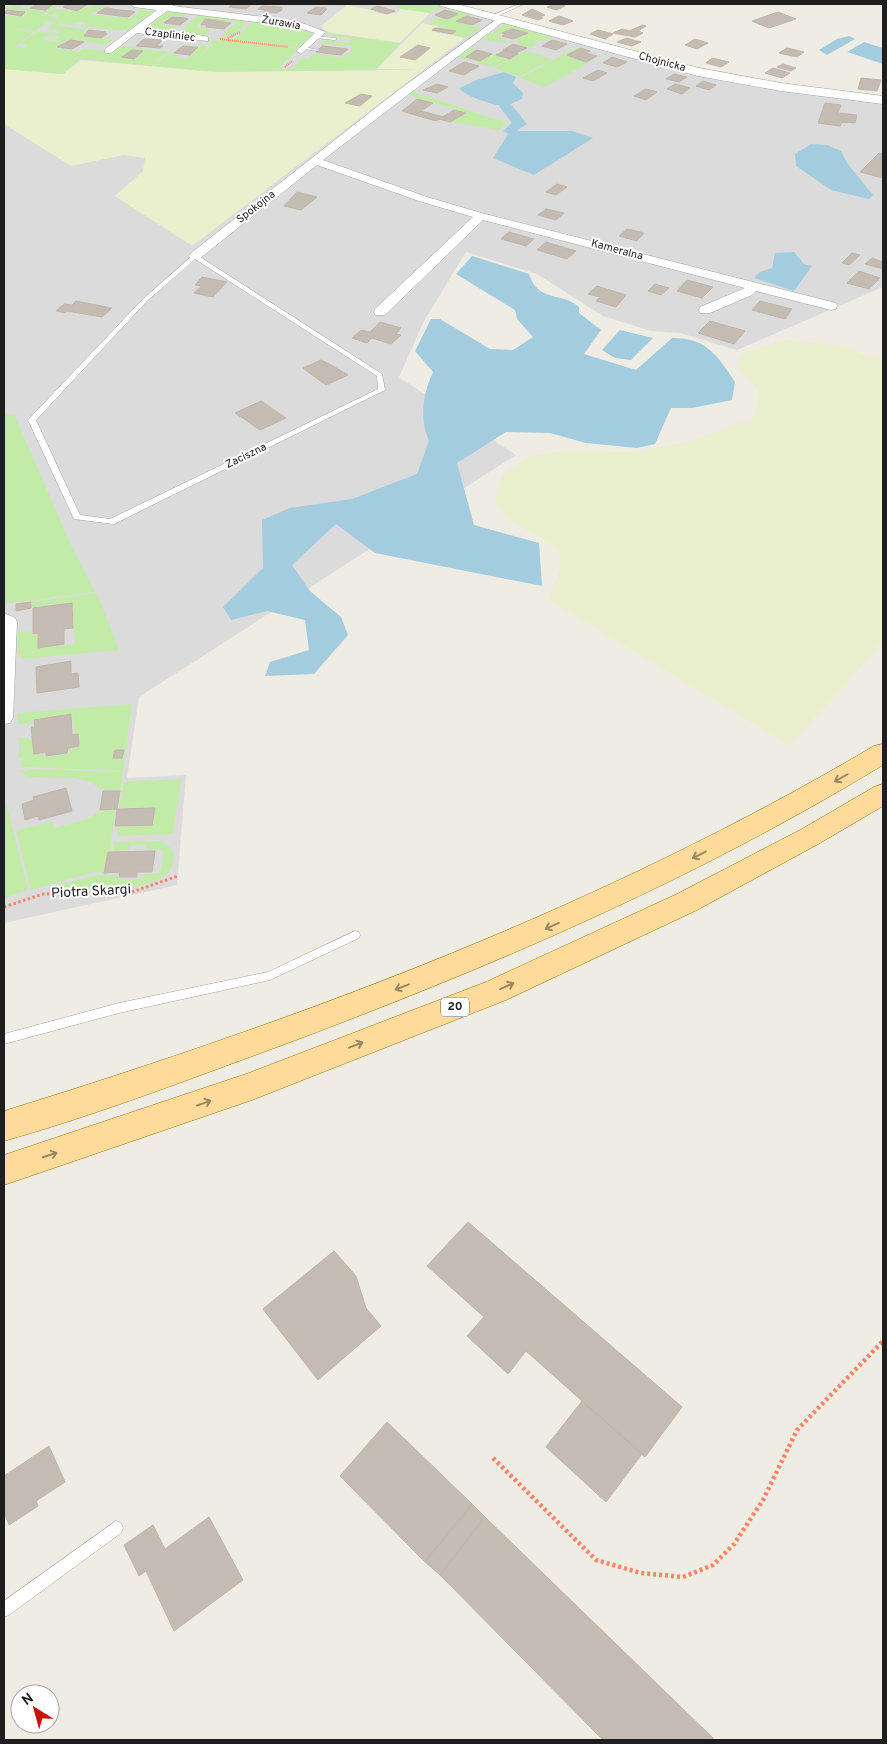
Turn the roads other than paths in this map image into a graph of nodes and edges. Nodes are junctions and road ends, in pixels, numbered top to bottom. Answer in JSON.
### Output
{"nodes":[{"id":1,"x":134,"y":4,"type":"edge"},
{"id":2,"x":445,"y":4,"type":"edge"},
{"id":3,"x":522,"y":4,"type":"edge"},
{"id":4,"x":167,"y":6,"type":"edge"},
{"id":5,"x":247,"y":17,"type":"joint"},
{"id":6,"x":497,"y":18,"type":"junction"},
{"id":7,"x":135,"y":30,"type":"junction"},
{"id":8,"x":316,"y":37,"type":"junction"},
{"id":9,"x":335,"y":39,"type":"dead end"},
{"id":10,"x":205,"y":40,"type":"dead end"},
{"id":11,"x":303,"y":50,"type":"joint"},
{"id":12,"x":318,"y":50,"type":"dead end"},
{"id":13,"x":108,"y":51,"type":"dead end"},
{"id":14,"x":400,"y":94,"type":"junction"},
{"id":15,"x":411,"y":97,"type":"dead end"},
{"id":16,"x":883,"y":100,"type":"edge"},
{"id":17,"x":316,"y":160,"type":"junction"},
{"id":18,"x":481,"y":216,"type":"junction"},
{"id":19,"x":194,"y":256,"type":"junction"},
{"id":20,"x":754,"y":285,"type":"junction"},
{"id":21,"x":831,"y":306,"type":"dead end"},
{"id":22,"x":705,"y":310,"type":"dead end"},
{"id":23,"x":380,"y":312,"type":"dead end"},
{"id":24,"x":32,"y":420,"type":"joint"},
{"id":25,"x":4,"y":619,"type":"edge"},
{"id":26,"x":4,"y":718,"type":"edge"},
{"id":27,"x":883,"y":753,"type":"edge"},
{"id":28,"x":883,"y":794,"type":"edge"},
{"id":29,"x":355,"y":935,"type":"dead end"},
{"id":30,"x":4,"y":1039,"type":"edge"},
{"id":31,"x":4,"y":1126,"type":"edge"},
{"id":32,"x":4,"y":1170,"type":"edge"},
{"id":33,"x":116,"y":1528,"type":"dead end"},
{"id":34,"x":4,"y":1610,"type":"edge"}],
"edges":[{"from":1,"to":4,"type":"street"},
{"from":2,"to":6,"type":"street","name":"Chojnicka"},
{"from":3,"to":6,"type":"lane"},
{"from":4,"to":5,"type":"street","name":"Czapliniec"},
{"from":4,"to":7,"type":"street","name":"Czapliniec"},
{"from":5,"to":8,"type":"street","name":"Żurawia"},
{"from":6,"to":14,"type":"street","name":"Spokojna"},
{"from":6,"to":16,"type":"street","name":"Chojnicka"},
{"from":7,"to":10,"type":"street","name":"Czapliniec"},
{"from":7,"to":13,"type":"street","name":"Czapliniec"},
{"from":8,"to":9,"type":"lane"},
{"from":8,"to":11,"type":"street","name":"Żurawia"},
{"from":11,"to":12,"type":"lane"},
{"from":14,"to":15,"type":"lane"},
{"from":14,"to":17,"type":"street","name":"Spokojna"},
{"from":17,"to":18,"type":"street","name":"Kameralna"},
{"from":17,"to":19,"type":"street","name":"Spokojna"},
{"from":18,"to":20,"type":"street","name":"Kameralna"},
{"from":18,"to":23,"type":"street"},
{"from":19,"to":24,"type":"lane","name":"Spokojna"},
{"from":19,"to":24,"type":"lane","name":"Zaciszna"},
{"from":20,"to":21,"type":"street","name":"Kameralna"},
{"from":20,"to":22,"type":"street"},
{"from":25,"to":26,"type":"street"},
{"from":27,"to":31,"type":"main road","one_way":true},
{"from":32,"to":28,"type":"main road","number":"20","one_way":true},
{"from":29,"to":30,"type":"lane"},
{"from":33,"to":34,"type":"lane"}]}
